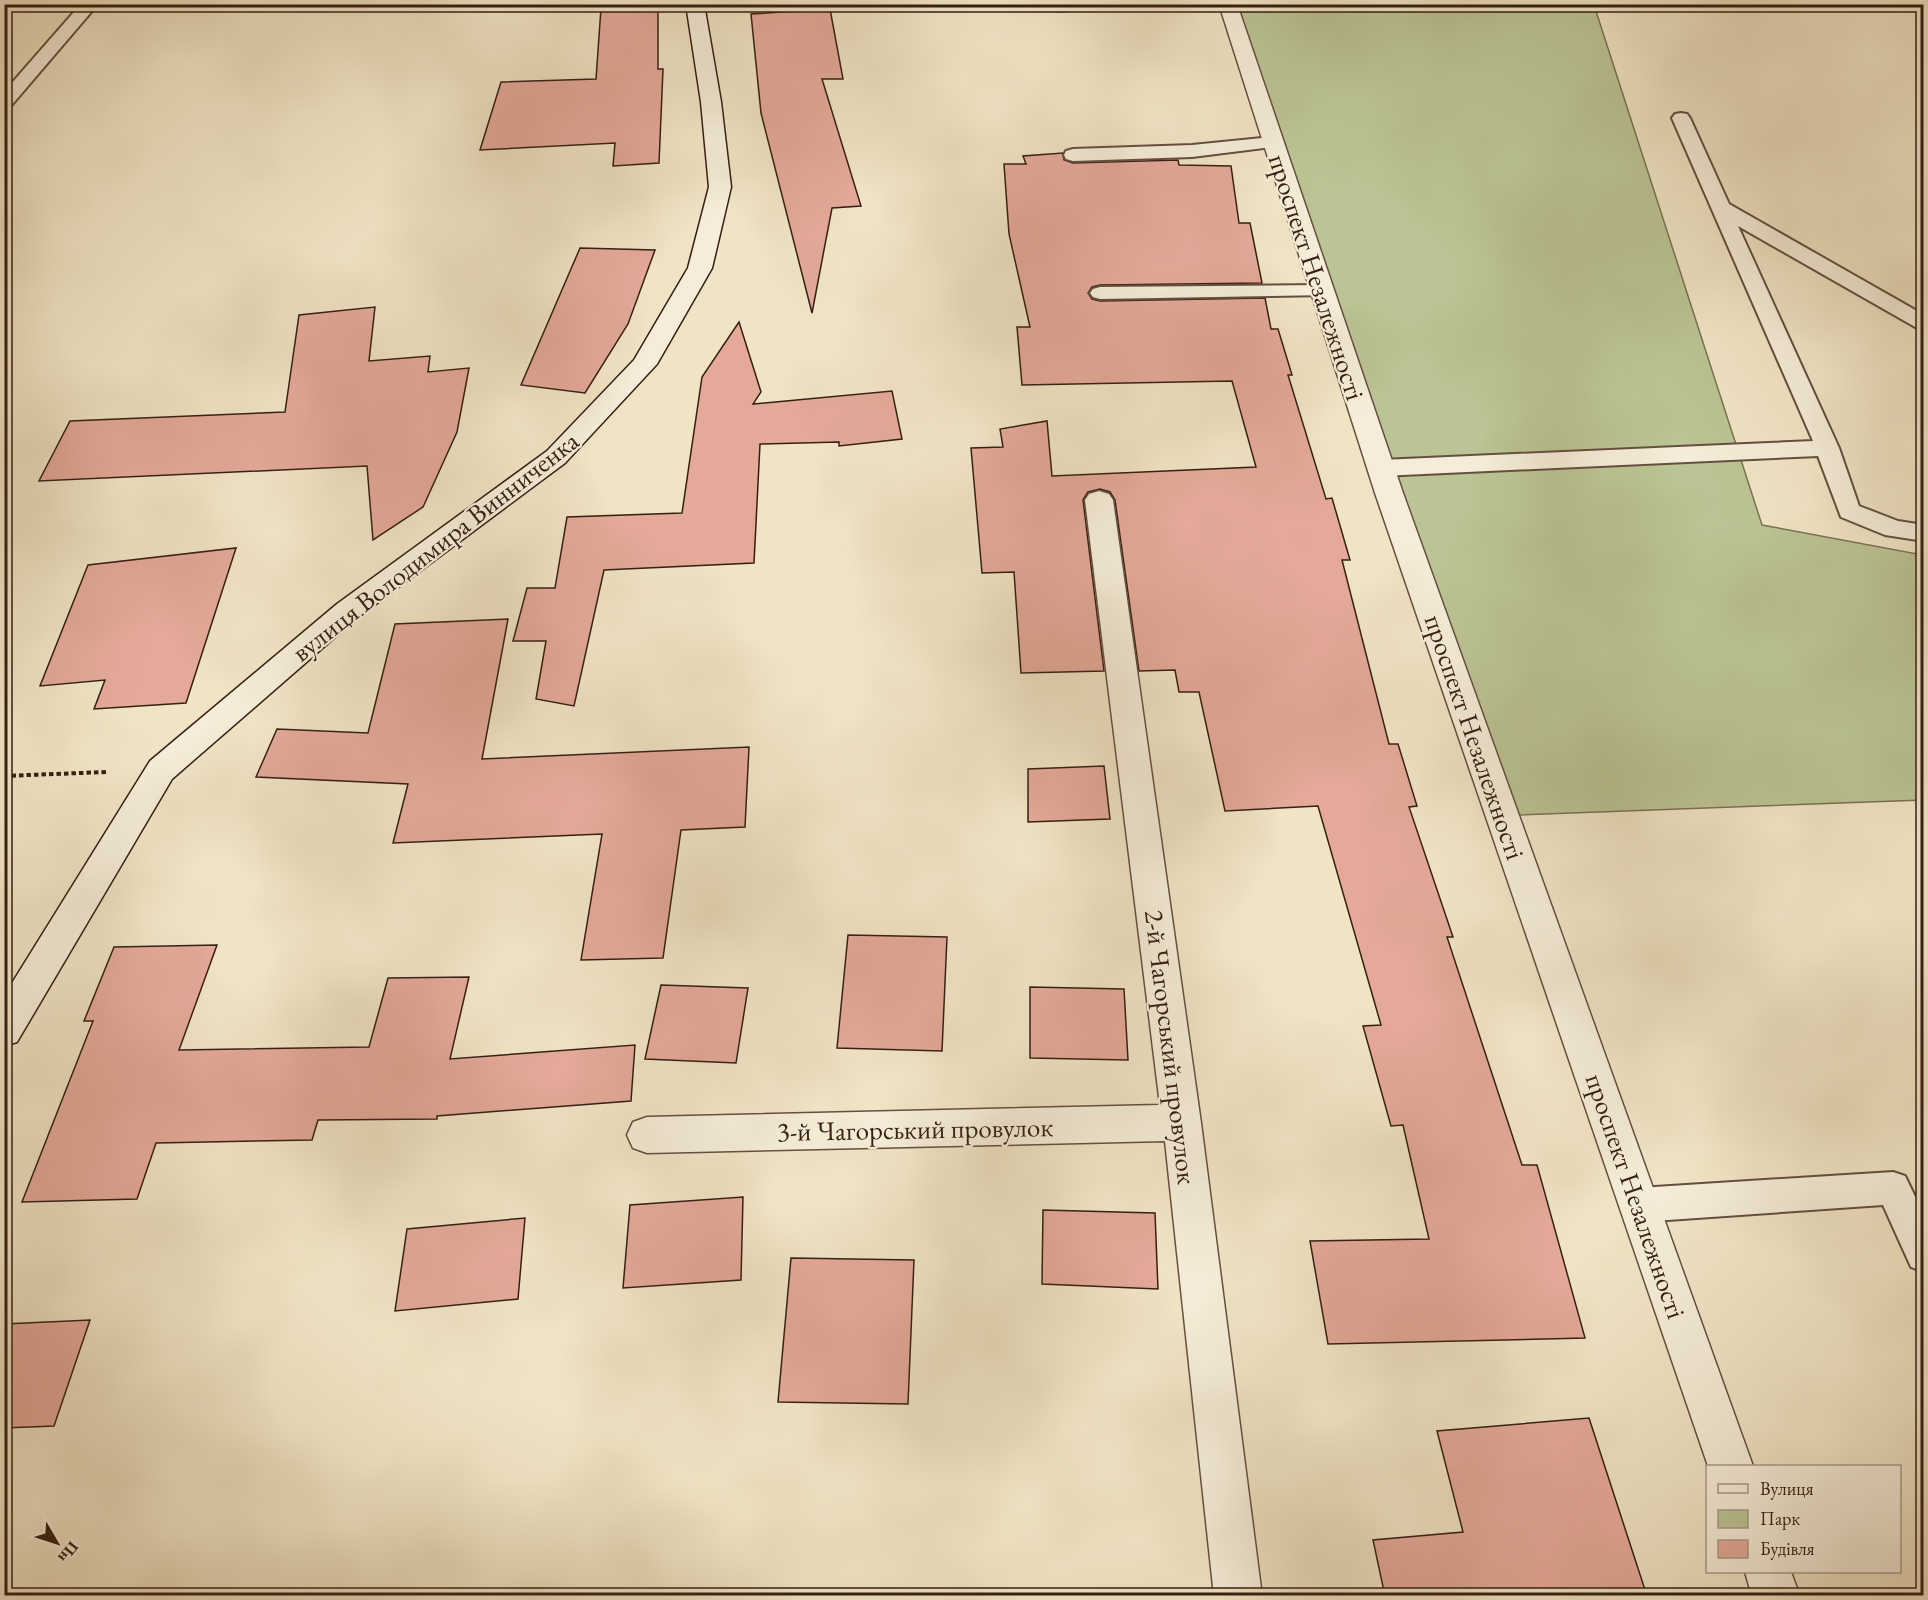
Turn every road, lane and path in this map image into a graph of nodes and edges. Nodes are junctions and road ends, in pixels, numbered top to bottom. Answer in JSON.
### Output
{"nodes":[{"id":1,"x":90,"y":4,"type":"edge"},
{"id":2,"x":695,"y":4,"type":"edge"},
{"id":3,"x":1077,"y":4,"type":"edge"},
{"id":4,"x":1227,"y":4,"type":"edge"},
{"id":5,"x":1055,"y":6,"type":"dead end"},
{"id":6,"x":4,"y":103,"type":"edge"},
{"id":7,"x":1681,"y":118,"type":"dead end"},
{"id":8,"x":1273,"y":142,"type":"junction"},
{"id":9,"x":1073,"y":155,"type":"dead end"},
{"id":10,"x":1720,"y":207,"type":"junction"},
{"id":11,"x":1322,"y":291,"type":"junction"},
{"id":12,"x":1100,"y":293,"type":"dead end"},
{"id":13,"x":1923,"y":324,"type":"edge"},
{"id":14,"x":1827,"y":448,"type":"junction"},
{"id":15,"x":1380,"y":468,"type":"junction"},
{"id":16,"x":1099,"y":500,"type":"dead end"},
{"id":17,"x":1923,"y":533,"type":"edge"},
{"id":18,"x":161,"y":770,"type":"junction"},
{"id":19,"x":4,"y":776,"type":"edge"},
{"id":20,"x":4,"y":1030,"type":"edge"},
{"id":21,"x":1182,"y":1123,"type":"junction"},
{"id":22,"x":647,"y":1135,"type":"dead end"},
{"id":23,"x":1639,"y":1205,"type":"junction"},
{"id":24,"x":1923,"y":1255,"type":"edge"},
{"id":25,"x":1730,"y":1465,"type":"edge"},
{"id":26,"x":1768,"y":1573,"type":"edge"},
{"id":27,"x":1238,"y":1596,"type":"edge"},
{"id":28,"x":1776,"y":1596,"type":"edge"}],
"edges":[{"from":1,"to":6,"type":"lane"},
{"from":2,"to":18,"type":"street","name":"вулиця Володимира Винниченка"},
{"from":3,"to":5,"type":"lane"},
{"from":4,"to":8,"type":"street","name":"проспект Незалежності"},
{"from":7,"to":10,"type":"lane"},
{"from":8,"to":9,"type":"lane"},
{"from":8,"to":11,"type":"street","name":"проспект Незалежності"},
{"from":10,"to":13,"type":"lane"},
{"from":10,"to":14,"type":"lane"},
{"from":11,"to":12,"type":"lane"},
{"from":11,"to":15,"type":"street","name":"проспект Незалежності"},
{"from":14,"to":15,"type":"lane"},
{"from":14,"to":17,"type":"lane"},
{"from":15,"to":23,"type":"street","name":"проспект Незалежності"},
{"from":16,"to":21,"type":"street","name":"2-й Чагорський провулок"},
{"from":18,"to":19,"type":"path"},
{"from":18,"to":20,"type":"street","name":"вулиця Володимира Винниченка"},
{"from":21,"to":22,"type":"street","name":"3-й Чагорський провулок"},
{"from":21,"to":27,"type":"street","name":"2-й Чагорський провулок"},
{"from":23,"to":24,"type":"lane"},
{"from":23,"to":25,"type":"street","name":"проспект Незалежності"},
{"from":26,"to":28,"type":"street"}]}
